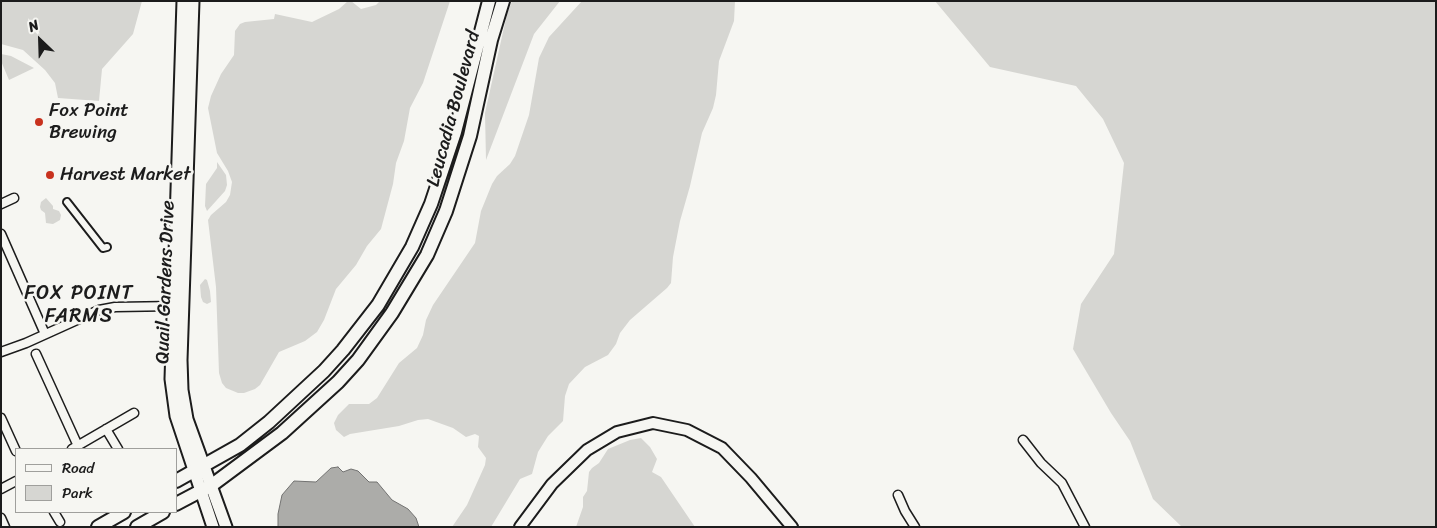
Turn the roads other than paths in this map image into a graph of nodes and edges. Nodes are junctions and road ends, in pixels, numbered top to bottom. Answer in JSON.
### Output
{"nodes":[{"id":1,"x":183,"y":1,"type":"edge"},
{"id":2,"x":193,"y":1,"type":"edge"},
{"id":3,"x":489,"y":1,"type":"edge"},
{"id":4,"x":503,"y":1,"type":"edge"},
{"id":5,"x":14,"y":198,"type":"dead end"},
{"id":6,"x":67,"y":202,"type":"dead end"},
{"id":7,"x":1,"y":204,"type":"edge"},
{"id":8,"x":1,"y":234,"type":"edge"},
{"id":9,"x":107,"y":247,"type":"dead end"},
{"id":10,"x":178,"y":306,"type":"junction"},
{"id":11,"x":45,"y":334,"type":"junction"},
{"id":12,"x":1,"y":352,"type":"edge"},
{"id":13,"x":36,"y":354,"type":"dead end"},
{"id":14,"x":134,"y":413,"type":"dead end"},
{"id":15,"x":1,"y":418,"type":"edge"},
{"id":16,"x":106,"y":429,"type":"junction"},
{"id":17,"x":1024,"y":440,"type":"dead end"},
{"id":18,"x":75,"y":448,"type":"edge"},
{"id":19,"x":117,"y":448,"type":"edge"},
{"id":20,"x":15,"y":449,"type":"edge"},
{"id":21,"x":199,"y":468,"type":"junction"},
{"id":22,"x":178,"y":480,"type":"edge"},
{"id":23,"x":15,"y":482,"type":"edge"},
{"id":24,"x":206,"y":488,"type":"junction"},
{"id":25,"x":1,"y":490,"type":"edge"},
{"id":26,"x":898,"y":494,"type":"dead end"},
{"id":27,"x":178,"y":503,"type":"edge"},
{"id":28,"x":55,"y":513,"type":"edge"},
{"id":29,"x":122,"y":513,"type":"edge"},
{"id":30,"x":161,"y":513,"type":"edge"},
{"id":31,"x":1,"y":518,"type":"edge"},
{"id":32,"x":60,"y":522,"type":"dead end"},
{"id":33,"x":5,"y":527,"type":"edge"},
{"id":34,"x":98,"y":527,"type":"edge"},
{"id":35,"x":136,"y":527,"type":"edge"},
{"id":36,"x":213,"y":527,"type":"edge"},
{"id":37,"x":226,"y":527,"type":"edge"},
{"id":38,"x":520,"y":527,"type":"edge"},
{"id":39,"x":792,"y":527,"type":"edge"},
{"id":40,"x":915,"y":527,"type":"edge"},
{"id":41,"x":1085,"y":527,"type":"edge"}],
"edges":[{"from":1,"to":10,"type":"main road","name":"Quail Gardens Drive"},
{"from":2,"to":10,"type":"main road","name":"Quail Gardens Drive"},
{"from":3,"to":21,"type":"main road","name":"Leucadia Boulevard"},
{"from":4,"to":24,"type":"main road","name":"Leucadia Boulevard"},
{"from":5,"to":7,"type":"street"},
{"from":6,"to":9,"type":"street"},
{"from":8,"to":11,"type":"street"},
{"from":10,"to":11,"type":"street"},
{"from":10,"to":21,"type":"main road","name":"Quail Gardens Drive"},
{"from":11,"to":12,"type":"street"},
{"from":13,"to":18,"type":"street"},
{"from":14,"to":16,"type":"street"},
{"from":15,"to":20,"type":"street"},
{"from":16,"to":18,"type":"street"},
{"from":16,"to":19,"type":"street"},
{"from":17,"to":41,"type":"street"},
{"from":21,"to":22,"type":"main road","name":"Leucadia Boulevard"},
{"from":21,"to":24,"type":"main road","name":"Quail Gardens Drive"},
{"from":23,"to":25,"type":"street"},
{"from":24,"to":27,"type":"main road","name":"Leucadia Boulevard"},
{"from":24,"to":36,"type":"main road","name":"Quail Gardens Drive"},
{"from":24,"to":37,"type":"main road","name":"Quail Gardens Drive"},
{"from":26,"to":40,"type":"street"},
{"from":28,"to":32,"type":"street"},
{"from":29,"to":34,"type":"main road"},
{"from":30,"to":35,"type":"main road"},
{"from":31,"to":33,"type":"street"},
{"from":38,"to":39,"type":"street"}]}
